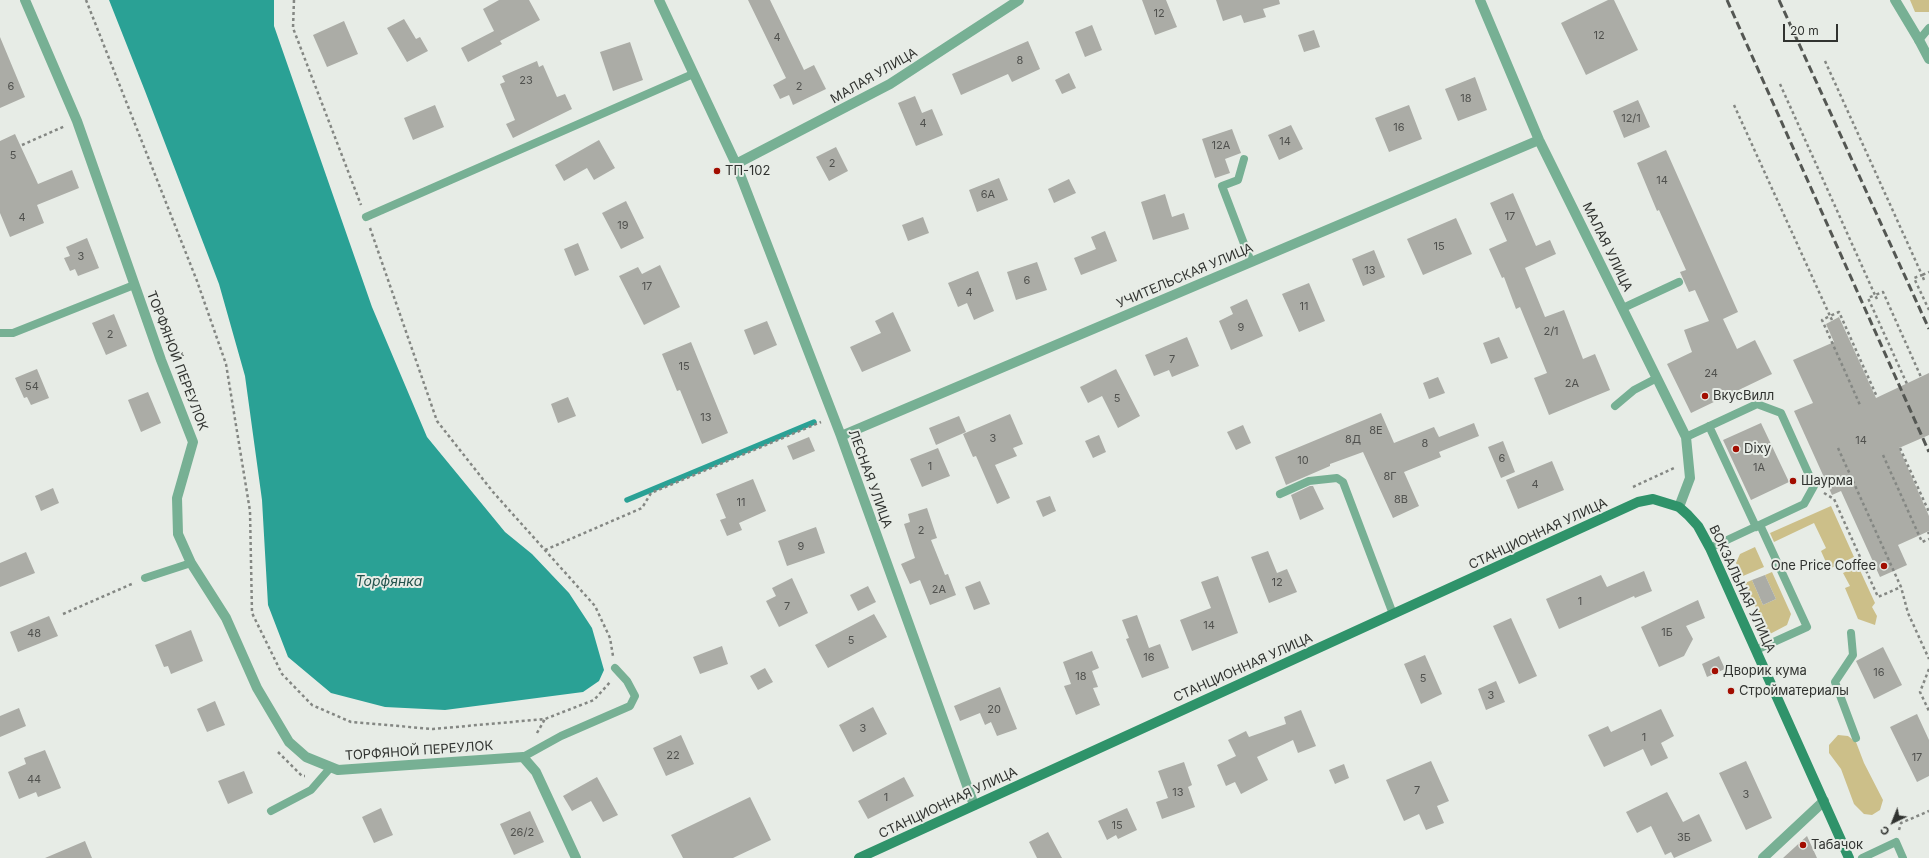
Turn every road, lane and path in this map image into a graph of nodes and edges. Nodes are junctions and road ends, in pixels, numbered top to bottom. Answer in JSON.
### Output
{"nodes":[{"id":1,"x":25,"y":0,"type":"edge"},
{"id":2,"x":86,"y":0,"type":"edge"},
{"id":3,"x":294,"y":0,"type":"edge"},
{"id":4,"x":659,"y":0,"type":"edge"},
{"id":5,"x":1019,"y":0,"type":"edge"},
{"id":6,"x":1480,"y":0,"type":"edge"},
{"id":7,"x":1895,"y":0,"type":"edge"},
{"id":8,"x":1929,"y":28,"type":"edge"},
{"id":9,"x":1918,"y":40,"type":"junction"},
{"id":10,"x":1929,"y":59,"type":"edge"},
{"id":11,"x":1825,"y":61,"type":"dead end"},
{"id":12,"x":693,"y":74,"type":"junction"},
{"id":13,"x":1780,"y":84,"type":"dead end"},
{"id":14,"x":1734,"y":104,"type":"dead end"},
{"id":15,"x":63,"y":119,"type":"dead end"},
{"id":16,"x":76,"y":121,"type":"junction"},
{"id":17,"x":66,"y":126,"type":"junction"},
{"id":18,"x":1540,"y":140,"type":"junction"},
{"id":19,"x":22,"y":145,"type":"dead end"},
{"id":20,"x":1244,"y":159,"type":"dead end"},
{"id":21,"x":736,"y":164,"type":"junction"},
{"id":22,"x":366,"y":217,"type":"junction"},
{"id":23,"x":1251,"y":262,"type":"junction"},
{"id":24,"x":1929,"y":272,"type":"edge"},
{"id":25,"x":1922,"y":275,"type":"junction"},
{"id":26,"x":1924,"y":280,"type":"dead end"},
{"id":27,"x":1679,"y":282,"type":"dead end"},
{"id":28,"x":134,"y":285,"type":"junction"},
{"id":29,"x":1875,"y":295,"type":"junction"},
{"id":30,"x":1877,"y":299,"type":"dead end"},
{"id":31,"x":1622,"y":308,"type":"junction"},
{"id":32,"x":1929,"y":310,"type":"edge"},
{"id":33,"x":1830,"y":316,"type":"junction"},
{"id":34,"x":1832,"y":320,"type":"dead end"},
{"id":35,"x":0,"y":333,"type":"edge"},
{"id":36,"x":1921,"y":376,"type":"dead end"},
{"id":37,"x":1657,"y":378,"type":"junction"},
{"id":38,"x":1907,"y":384,"type":"dead end"},
{"id":39,"x":1877,"y":397,"type":"dead end"},
{"id":40,"x":1860,"y":405,"type":"dead end"},
{"id":41,"x":1615,"y":406,"type":"dead end"},
{"id":42,"x":833,"y":417,"type":"junction"},
{"id":43,"x":1709,"y":426,"type":"junction"},
{"id":44,"x":841,"y":436,"type":"junction"},
{"id":45,"x":1686,"y":437,"type":"junction"},
{"id":46,"x":1838,"y":448,"type":"dead end"},
{"id":47,"x":1900,"y":448,"type":"dead end"},
{"id":48,"x":1883,"y":455,"type":"dead end"},
{"id":49,"x":1814,"y":486,"type":"junction"},
{"id":50,"x":1280,"y":494,"type":"dead end"},
{"id":51,"x":1638,"y":502,"type":"joint"},
{"id":52,"x":1678,"y":508,"type":"junction"},
{"id":53,"x":1929,"y":512,"type":"edge"},
{"id":54,"x":1758,"y":526,"type":"junction"},
{"id":55,"x":1929,"y":540,"type":"edge"},
{"id":56,"x":1710,"y":548,"type":"junction"},
{"id":57,"x":545,"y":550,"type":"junction"},
{"id":58,"x":191,"y":562,"type":"junction"},
{"id":59,"x":145,"y":578,"type":"joint"},
{"id":60,"x":1901,"y":587,"type":"junction"},
{"id":61,"x":63,"y":614,"type":"dead end"},
{"id":62,"x":1393,"y":614,"type":"junction"},
{"id":63,"x":1851,"y":633,"type":"dead end"},
{"id":64,"x":1756,"y":650,"type":"junction"},
{"id":65,"x":1929,"y":659,"type":"edge"},
{"id":66,"x":615,"y":668,"type":"junction"},
{"id":67,"x":1929,"y":669,"type":"edge"},
{"id":68,"x":1929,"y":711,"type":"edge"},
{"id":69,"x":1856,"y":738,"type":"dead end"},
{"id":70,"x":275,"y":748,"type":"dead end"},
{"id":71,"x":523,"y":757,"type":"junction"},
{"id":72,"x":331,"y":767,"type":"junction"},
{"id":73,"x":320,"y":779,"type":"junction"},
{"id":74,"x":1824,"y":801,"type":"junction"},
{"id":75,"x":974,"y":805,"type":"junction"},
{"id":76,"x":1929,"y":811,"type":"edge"},
{"id":77,"x":271,"y":812,"type":"dead end"},
{"id":78,"x":1896,"y":842,"type":"junction"},
{"id":79,"x":576,"y":858,"type":"edge"},
{"id":80,"x":859,"y":858,"type":"edge"},
{"id":81,"x":1763,"y":858,"type":"edge"},
{"id":82,"x":1849,"y":858,"type":"edge"},
{"id":83,"x":1862,"y":858,"type":"edge"},
{"id":84,"x":1903,"y":858,"type":"edge"}],
"edges":[{"from":1,"to":16,"type":"street","name":"ТОРФЯНОЙ ПЕРЕУЛОК"},
{"from":2,"to":66,"type":"path"},
{"from":3,"to":22,"type":"path"},
{"from":4,"to":12,"type":"street","name":"ЛЕСНАЯ УЛИЦА"},
{"from":5,"to":21,"type":"street","name":"МАЛАЯ УЛИЦА"},
{"from":6,"to":18,"type":"street","name":"МАЛАЯ УЛИЦА"},
{"from":7,"to":9,"type":"street"},
{"from":8,"to":9,"type":"lane"},
{"from":9,"to":10,"type":"street"},
{"from":11,"to":25,"type":"path"},
{"from":12,"to":21,"type":"street","name":"ЛЕСНАЯ УЛИЦА"},
{"from":12,"to":22,"type":"lane"},
{"from":13,"to":29,"type":"path"},
{"from":14,"to":33,"type":"path"},
{"from":15,"to":17,"type":"path"},
{"from":16,"to":17,"type":"path"},
{"from":16,"to":28,"type":"street","name":"ТОРФЯНОЙ ПЕРЕУЛОК"},
{"from":17,"to":19,"type":"path"},
{"from":18,"to":23,"type":"street","name":"УЧИТЕЛЬСКАЯ УЛИЦА"},
{"from":18,"to":31,"type":"street","name":"МАЛАЯ УЛИЦА"},
{"from":20,"to":23,"type":"lane"},
{"from":21,"to":42,"type":"street","name":"ЛЕСНАЯ УЛИЦА"},
{"from":22,"to":57,"type":"path"},
{"from":23,"to":44,"type":"street","name":"УЧИТЕЛЬСКАЯ УЛИЦА"},
{"from":24,"to":25,"type":"path"},
{"from":25,"to":26,"type":"path"},
{"from":25,"to":32,"type":"path"},
{"from":27,"to":31,"type":"lane"},
{"from":28,"to":35,"type":"lane"},
{"from":28,"to":58,"type":"street","name":"ТОРФЯНОЙ ПЕРЕУЛОК"},
{"from":29,"to":30,"type":"path"},
{"from":29,"to":36,"type":"path"},
{"from":29,"to":38,"type":"path"},
{"from":31,"to":37,"type":"street","name":"МАЛАЯ УЛИЦА"},
{"from":33,"to":34,"type":"path"},
{"from":33,"to":39,"type":"path"},
{"from":33,"to":40,"type":"path"},
{"from":37,"to":41,"type":"lane"},
{"from":37,"to":45,"type":"street","name":"МАЛАЯ УЛИЦА"},
{"from":42,"to":44,"type":"street","name":"ЛЕСНАЯ УЛИЦА"},
{"from":42,"to":57,"type":"path"},
{"from":43,"to":45,"type":"lane"},
{"from":43,"to":49,"type":"lane"},
{"from":43,"to":54,"type":"lane"},
{"from":44,"to":75,"type":"street","name":"ЛЕСНАЯ УЛИЦА"},
{"from":45,"to":52,"type":"street","name":"МАЛАЯ УЛИЦА"},
{"from":46,"to":60,"type":"path"},
{"from":47,"to":53,"type":"path"},
{"from":48,"to":55,"type":"path"},
{"from":49,"to":54,"type":"lane"},
{"from":49,"to":60,"type":"path"},
{"from":50,"to":62,"type":"lane"},
{"from":51,"to":52,"type":"main road","name":"ВОКЗАЛЬНАЯ УЛИЦА"},
{"from":51,"to":62,"type":"main road","name":"СТАНЦИОННАЯ УЛИЦА"},
{"from":52,"to":56,"type":"main road","name":"ВОКЗАЛЬНАЯ УЛИЦА"},
{"from":54,"to":56,"type":"lane"},
{"from":54,"to":64,"type":"lane"},
{"from":56,"to":64,"type":"main road","name":"ВОКЗАЛЬНАЯ УЛИЦА"},
{"from":57,"to":66,"type":"path"},
{"from":58,"to":59,"type":"lane"},
{"from":58,"to":72,"type":"street","name":"ТОРФЯНОЙ ПЕРЕУЛОК"},
{"from":59,"to":61,"type":"path"},
{"from":60,"to":65,"type":"path"},
{"from":62,"to":75,"type":"main road","name":"СТАНЦИОННАЯ УЛИЦА"},
{"from":63,"to":69,"type":"lane"},
{"from":64,"to":74,"type":"main road","name":"ВОКЗАЛЬНАЯ УЛИЦА"},
{"from":66,"to":71,"type":"lane"},
{"from":67,"to":68,"type":"path"},
{"from":70,"to":73,"type":"path"},
{"from":71,"to":72,"type":"street","name":"ТОРФЯНОЙ ПЕРЕУЛОК"},
{"from":71,"to":79,"type":"street"},
{"from":72,"to":73,"type":"lane"},
{"from":73,"to":77,"type":"lane"},
{"from":74,"to":81,"type":"street"},
{"from":74,"to":82,"type":"main road","name":"ВОКЗАЛЬНАЯ УЛИЦА"},
{"from":75,"to":80,"type":"main road","name":"СТАНЦИОННАЯ УЛИЦА"},
{"from":76,"to":78,"type":"path"},
{"from":78,"to":83,"type":"lane"},
{"from":78,"to":84,"type":"lane"}]}
